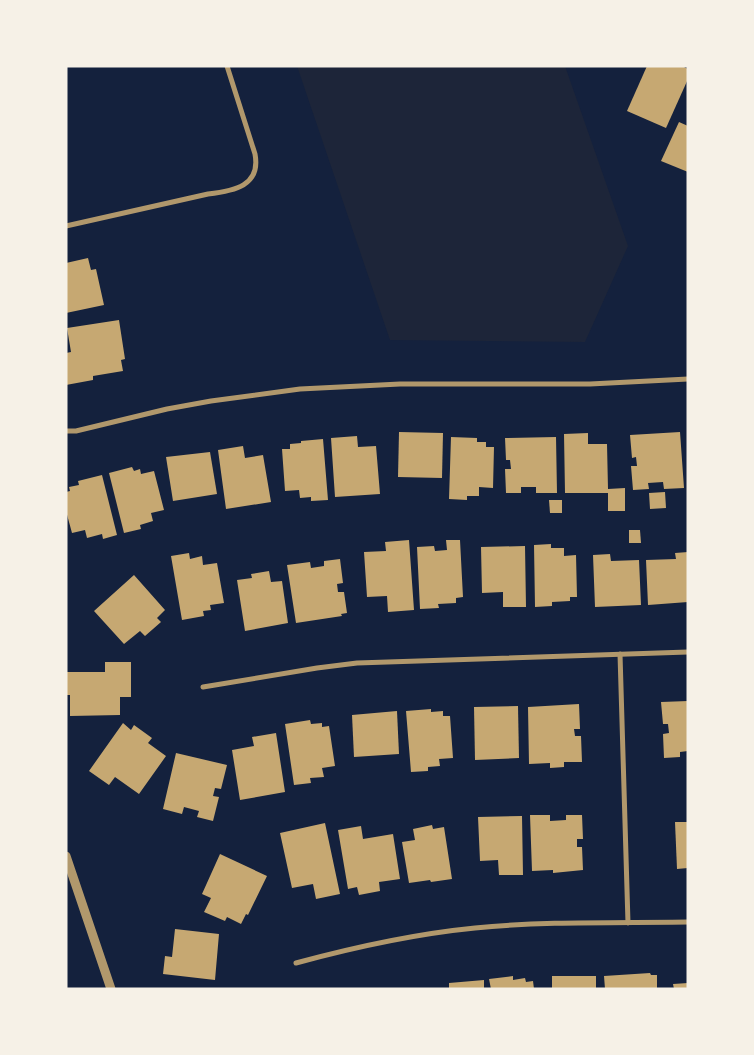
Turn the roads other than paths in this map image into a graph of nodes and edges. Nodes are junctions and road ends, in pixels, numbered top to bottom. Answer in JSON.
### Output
{"nodes":[{"id":1,"x":227,"y":66,"type":"edge"},
{"id":2,"x":66,"y":226,"type":"edge"},
{"id":3,"x":688,"y":379,"type":"edge"},
{"id":4,"x":66,"y":431,"type":"edge"},
{"id":5,"x":688,"y":652,"type":"edge"},
{"id":6,"x":620,"y":654,"type":"junction"},
{"id":7,"x":203,"y":687,"type":"dead end"},
{"id":8,"x":66,"y":856,"type":"edge"},
{"id":9,"x":688,"y":922,"type":"edge"},
{"id":10,"x":628,"y":923,"type":"junction"},
{"id":11,"x":296,"y":963,"type":"dead end"},
{"id":12,"x":111,"y":989,"type":"edge"}],
"edges":[{"from":1,"to":2,"type":"street"},
{"from":3,"to":4,"type":"street"},
{"from":5,"to":6,"type":"street"},
{"from":6,"to":7,"type":"street"},
{"from":6,"to":10,"type":"street"},
{"from":8,"to":12,"type":"street"},
{"from":9,"to":10,"type":"street"},
{"from":10,"to":11,"type":"street"}]}
